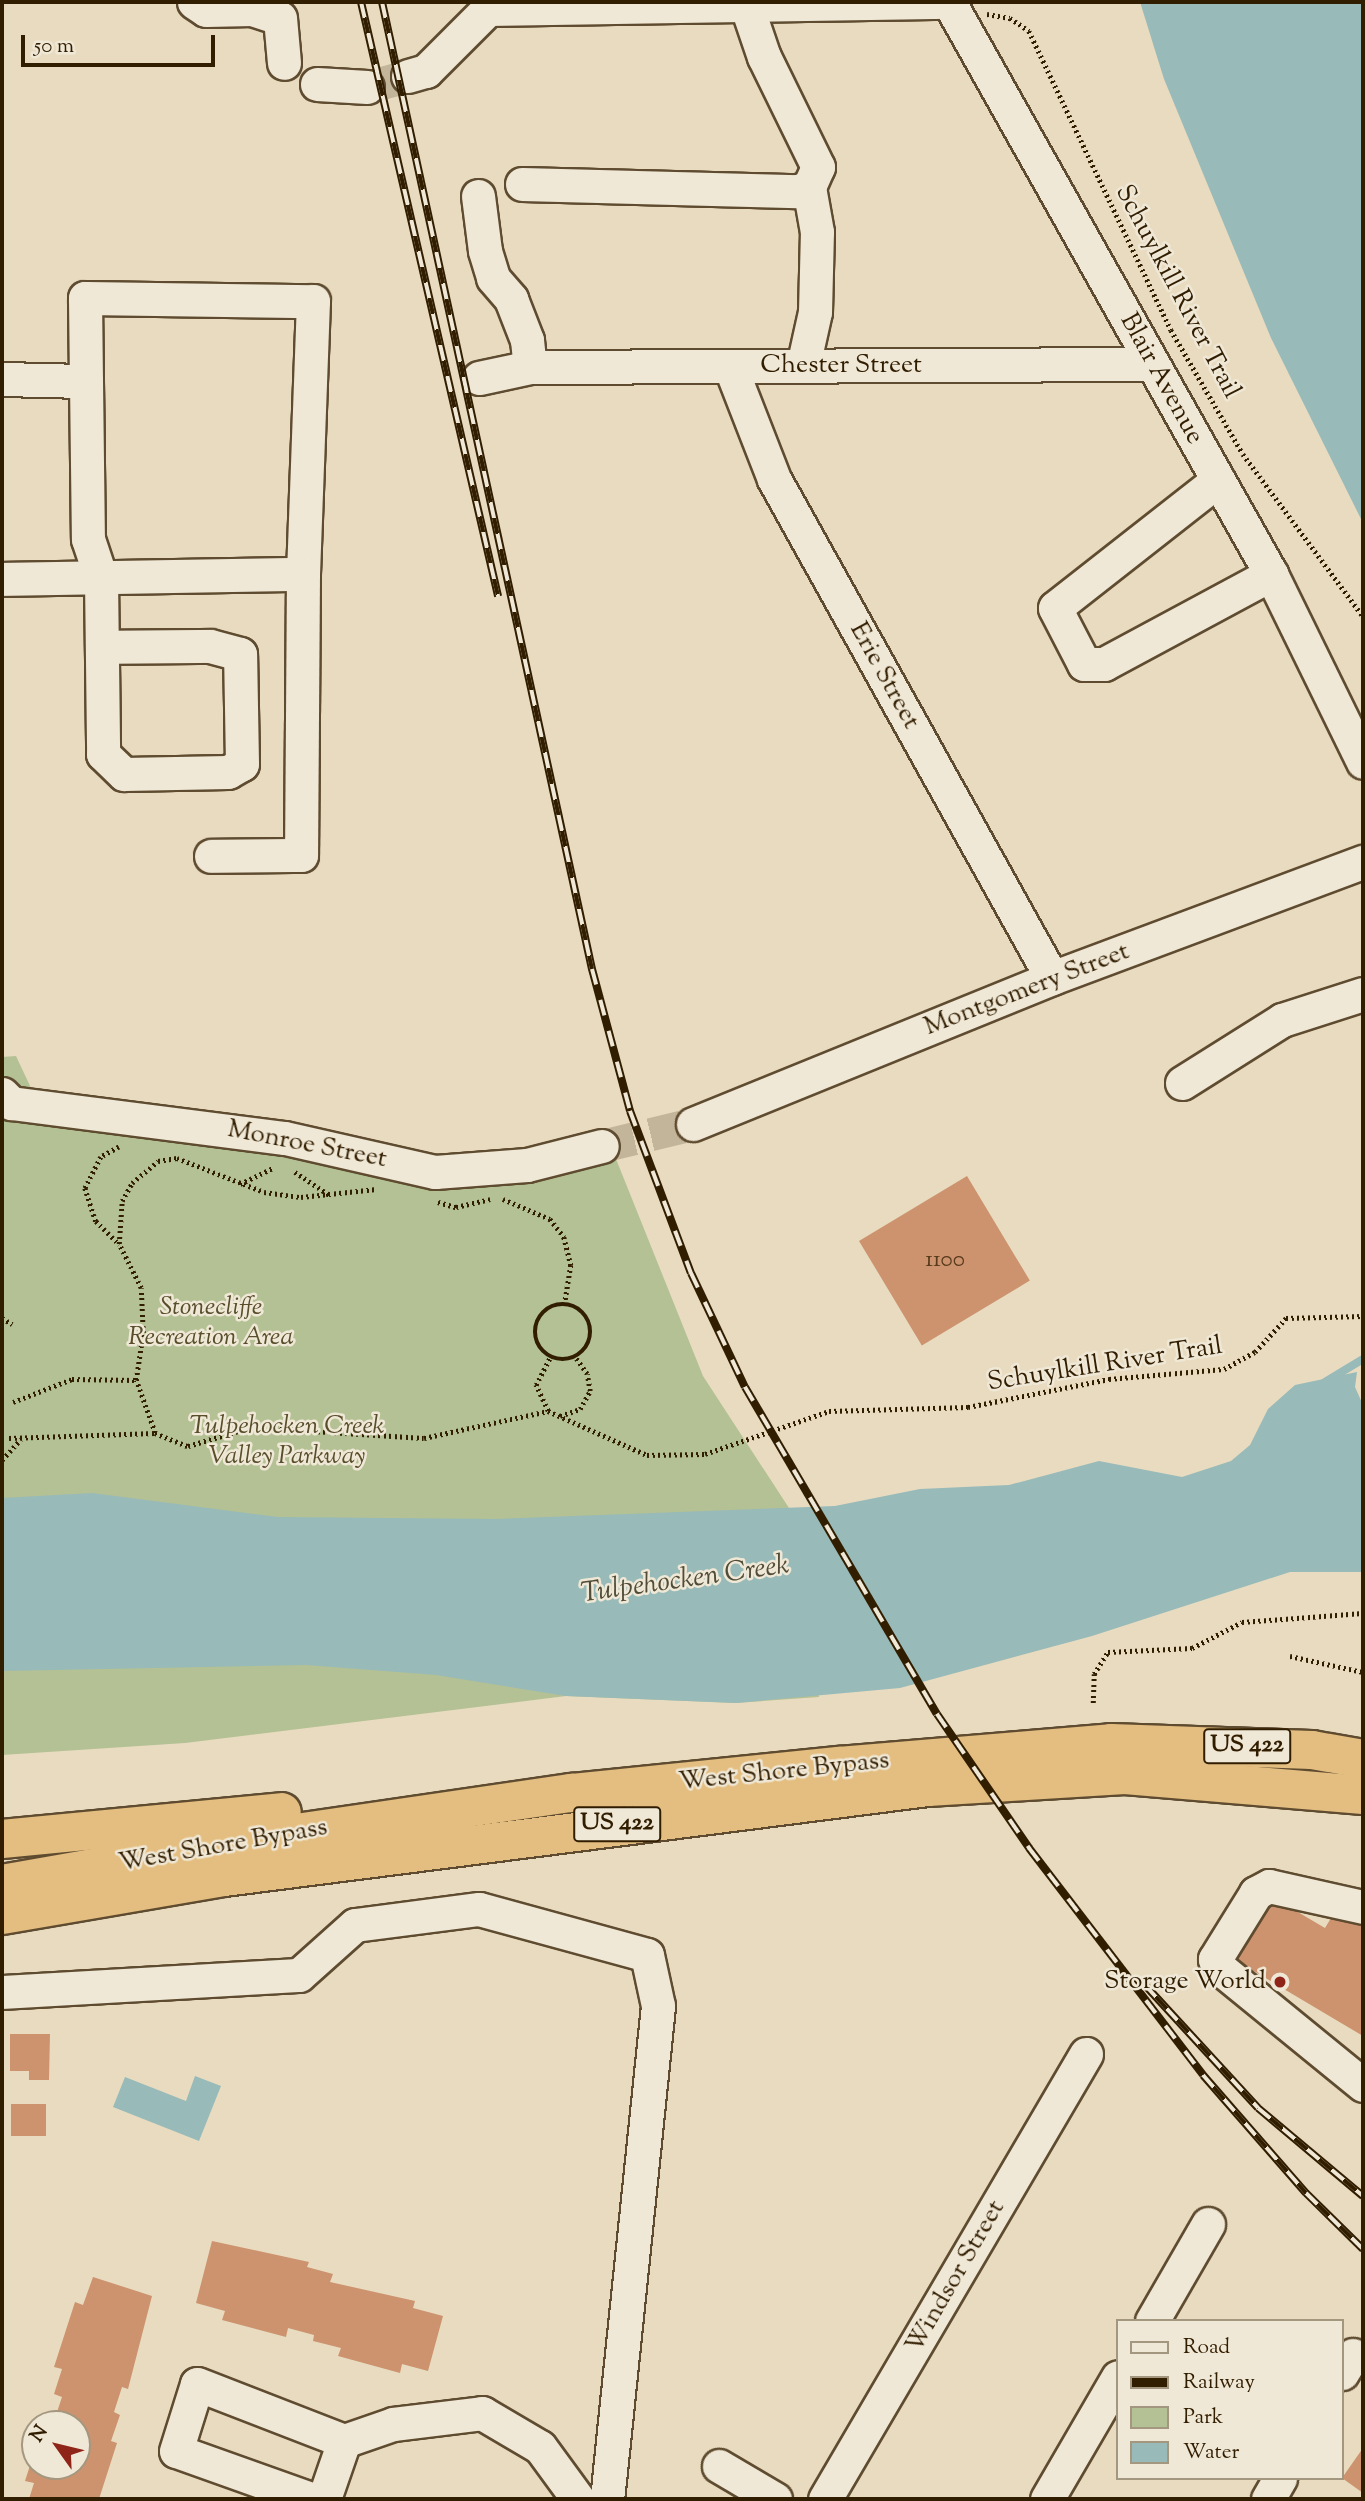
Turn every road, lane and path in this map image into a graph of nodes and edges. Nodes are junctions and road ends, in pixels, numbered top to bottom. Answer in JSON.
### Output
{"nodes":[{"id":1,"x":194,"y":2,"type":"edge"},
{"id":2,"x":711,"y":3,"type":"edge"},
{"id":3,"x":746,"y":4,"type":"junction"},
{"id":4,"x":953,"y":8,"type":"edge"},
{"id":5,"x":284,"y":63,"type":"dead end"},
{"id":6,"x":408,"y":76,"type":"tunnel mouth"},
{"id":7,"x":317,"y":84,"type":"dead end"},
{"id":8,"x":367,"y":87,"type":"tunnel mouth"},
{"id":9,"x":522,"y":184,"type":"dead end"},
{"id":10,"x":808,"y":187,"type":"junction"},
{"id":11,"x":478,"y":195,"type":"dead end"},
{"id":12,"x":1152,"y":364,"type":"junction"},
{"id":13,"x":730,"y":366,"type":"junction"},
{"id":14,"x":803,"y":366,"type":"junction"},
{"id":15,"x":530,"y":367,"type":"junction"},
{"id":16,"x":479,"y":378,"type":"dead end"},
{"id":17,"x":2,"y":379,"type":"edge"},
{"id":18,"x":86,"y":381,"type":"junction"},
{"id":19,"x":1218,"y":480,"type":"junction"},
{"id":20,"x":303,"y":574,"type":"junction"},
{"id":21,"x":1271,"y":574,"type":"junction"},
{"id":22,"x":101,"y":578,"type":"junction"},
{"id":23,"x":2,"y":579,"type":"edge"},
{"id":24,"x":1363,"y":616,"type":"edge"},
{"id":25,"x":102,"y":648,"type":"junction"},
{"id":26,"x":1363,"y":762,"type":"edge"},
{"id":27,"x":211,"y":856,"type":"dead end"},
{"id":28,"x":1363,"y":862,"type":"edge"},
{"id":29,"x":1052,"y":978,"type":"junction"},
{"id":30,"x":1363,"y":994,"type":"edge"},
{"id":31,"x":1182,"y":1083,"type":"dead end"},
{"id":32,"x":6,"y":1099,"type":"edge"},
{"id":33,"x":693,"y":1124,"type":"tunnel mouth"},
{"id":34,"x":129,"y":1144,"type":"dead end"},
{"id":35,"x":602,"y":1146,"type":"tunnel mouth"},
{"id":36,"x":157,"y":1151,"type":"dead end"},
{"id":37,"x":177,"y":1158,"type":"junction"},
{"id":38,"x":281,"y":1167,"type":"dead end"},
{"id":39,"x":291,"y":1170,"type":"dead end"},
{"id":40,"x":239,"y":1184,"type":"junction"},
{"id":41,"x":386,"y":1186,"type":"dead end"},
{"id":42,"x":332,"y":1196,"type":"junction"},
{"id":43,"x":429,"y":1197,"type":"dead end"},
{"id":44,"x":120,"y":1244,"type":"junction"},
{"id":45,"x":565,"y":1304,"type":"junction"},
{"id":46,"x":1363,"y":1316,"type":"edge"},
{"id":47,"x":2,"y":1318,"type":"edge"},
{"id":48,"x":12,"y":1324,"type":"dead end"},
{"id":49,"x":550,"y":1357,"type":"junction"},
{"id":50,"x":575,"y":1357,"type":"junction"},
{"id":51,"x":136,"y":1380,"type":"junction"},
{"id":52,"x":13,"y":1402,"type":"dead end"},
{"id":53,"x":548,"y":1411,"type":"junction"},
{"id":54,"x":559,"y":1416,"type":"junction"},
{"id":55,"x":155,"y":1433,"type":"junction"},
{"id":56,"x":9,"y":1438,"type":"dead end"},
{"id":57,"x":20,"y":1438,"type":"junction"},
{"id":58,"x":2,"y":1460,"type":"edge"},
{"id":59,"x":1363,"y":1613,"type":"edge"},
{"id":60,"x":1290,"y":1656,"type":"dead end"},
{"id":61,"x":1363,"y":1672,"type":"edge"},
{"id":62,"x":1093,"y":1703,"type":"dead end"},
{"id":63,"x":1363,"y":1737,"type":"edge"},
{"id":64,"x":1130,"y":1743,"type":"junction"},
{"id":65,"x":1363,"y":1759,"type":"edge"},
{"id":66,"x":839,"y":1766,"type":"junction"},
{"id":67,"x":1237,"y":1782,"type":"junction"},
{"id":68,"x":1363,"y":1795,"type":"edge"},
{"id":69,"x":1363,"y":1811,"type":"edge"},
{"id":70,"x":2,"y":1839,"type":"edge"},
{"id":71,"x":2,"y":1885,"type":"edge"},
{"id":72,"x":1363,"y":1907,"type":"edge"},
{"id":73,"x":2,"y":1915,"type":"edge"},
{"id":74,"x":2,"y":1992,"type":"edge"},
{"id":75,"x":1086,"y":2054,"type":"dead end"},
{"id":76,"x":1363,"y":2085,"type":"edge"},
{"id":77,"x":1208,"y":2224,"type":"dead end"},
{"id":78,"x":1153,"y":2319,"type":"edge"},
{"id":79,"x":1116,"y":2380,"type":"edge"},
{"id":80,"x":344,"y":2441,"type":"junction"},
{"id":81,"x":719,"y":2466,"type":"dead end"},
{"id":82,"x":1279,"y":2480,"type":"edge"},
{"id":83,"x":311,"y":2499,"type":"edge"},
{"id":84,"x":324,"y":2499,"type":"edge"},
{"id":85,"x":578,"y":2499,"type":"edge"},
{"id":86,"x":607,"y":2499,"type":"edge"},
{"id":87,"x":775,"y":2499,"type":"edge"},
{"id":88,"x":825,"y":2499,"type":"edge"},
{"id":89,"x":1046,"y":2499,"type":"edge"},
{"id":90,"x":1268,"y":2499,"type":"edge"}],
"edges":[{"from":1,"to":5,"type":"street"},
{"from":2,"to":3,"type":"street"},
{"from":2,"to":6,"type":"street"},
{"from":3,"to":4,"type":"street"},
{"from":3,"to":10,"type":"street"},
{"from":4,"to":12,"type":"street","name":"Blair Avenue"},
{"from":4,"to":24,"type":"path","name":"Schuylkill River Trail"},
{"from":7,"to":8,"type":"street"},
{"from":9,"to":10,"type":"street"},
{"from":10,"to":14,"type":"street"},
{"from":11,"to":15,"type":"street"},
{"from":12,"to":14,"type":"street","name":"Chester Street"},
{"from":12,"to":19,"type":"street","name":"Blair Avenue"},
{"from":13,"to":14,"type":"street","name":"Chester Street"},
{"from":13,"to":15,"type":"street","name":"Chester Street"},
{"from":13,"to":29,"type":"street","name":"Erie Street"},
{"from":15,"to":16,"type":"street","name":"Chester Street"},
{"from":17,"to":18,"type":"street"},
{"from":18,"to":20,"type":"street"},
{"from":18,"to":22,"type":"street"},
{"from":19,"to":21,"type":"street","name":"Blair Avenue"},
{"from":19,"to":21,"type":"street"},
{"from":20,"to":22,"type":"street"},
{"from":20,"to":27,"type":"street"},
{"from":21,"to":26,"type":"street","name":"Blair Avenue"},
{"from":22,"to":23,"type":"street"},
{"from":22,"to":25,"type":"street"},
{"from":25,"to":25,"type":"street"},
{"from":28,"to":29,"type":"street","name":"Montgomery Street"},
{"from":29,"to":33,"type":"street","name":"Montgomery Street"},
{"from":30,"to":31,"type":"street"},
{"from":32,"to":35,"type":"street","name":"Monroe Street"},
{"from":34,"to":44,"type":"path"},
{"from":36,"to":37,"type":"path"},
{"from":37,"to":40,"type":"path"},
{"from":37,"to":44,"type":"path"},
{"from":38,"to":40,"type":"path"},
{"from":39,"to":42,"type":"path"},
{"from":40,"to":42,"type":"path"},
{"from":41,"to":42,"type":"path"},
{"from":43,"to":45,"type":"path"},
{"from":44,"to":51,"type":"path"},
{"from":45,"to":49,"type":"path"},
{"from":45,"to":50,"type":"path"},
{"from":46,"to":54,"type":"path","name":"Schuylkill River Trail"},
{"from":47,"to":48,"type":"path"},
{"from":49,"to":50,"type":"path"},
{"from":49,"to":53,"type":"path"},
{"from":50,"to":54,"type":"path"},
{"from":51,"to":52,"type":"path"},
{"from":51,"to":55,"type":"path"},
{"from":53,"to":54,"type":"path","name":"Schuylkill River Trail"},
{"from":53,"to":55,"type":"path"},
{"from":55,"to":57,"type":"path"},
{"from":56,"to":57,"type":"path"},
{"from":57,"to":58,"type":"path"},
{"from":59,"to":62,"type":"path"},
{"from":60,"to":61,"type":"path"},
{"from":63,"to":64,"type":"highway"},
{"from":64,"to":65,"type":"highway","name":"West Shore Bypass","number":"US 422"},
{"from":64,"to":66,"type":"highway","name":"West Shore Bypass","number":"US 422"},
{"from":66,"to":70,"type":"highway"},
{"from":66,"to":71,"type":"highway","name":"West Shore Bypass","number":"US 422"},
{"from":67,"to":68,"type":"highway","name":"West Shore Bypass","number":"US 422"},
{"from":67,"to":69,"type":"highway"},
{"from":67,"to":73,"type":"highway","name":"West Shore Bypass","number":"US 422"},
{"from":72,"to":76,"type":"street"},
{"from":74,"to":86,"type":"street"},
{"from":75,"to":88,"type":"street","name":"Windsor Street"},
{"from":77,"to":78,"type":"street"},
{"from":79,"to":89,"type":"street"},
{"from":80,"to":83,"type":"street"},
{"from":80,"to":84,"type":"street"},
{"from":80,"to":85,"type":"street"},
{"from":81,"to":87,"type":"street"},
{"from":82,"to":90,"type":"street"}]}
